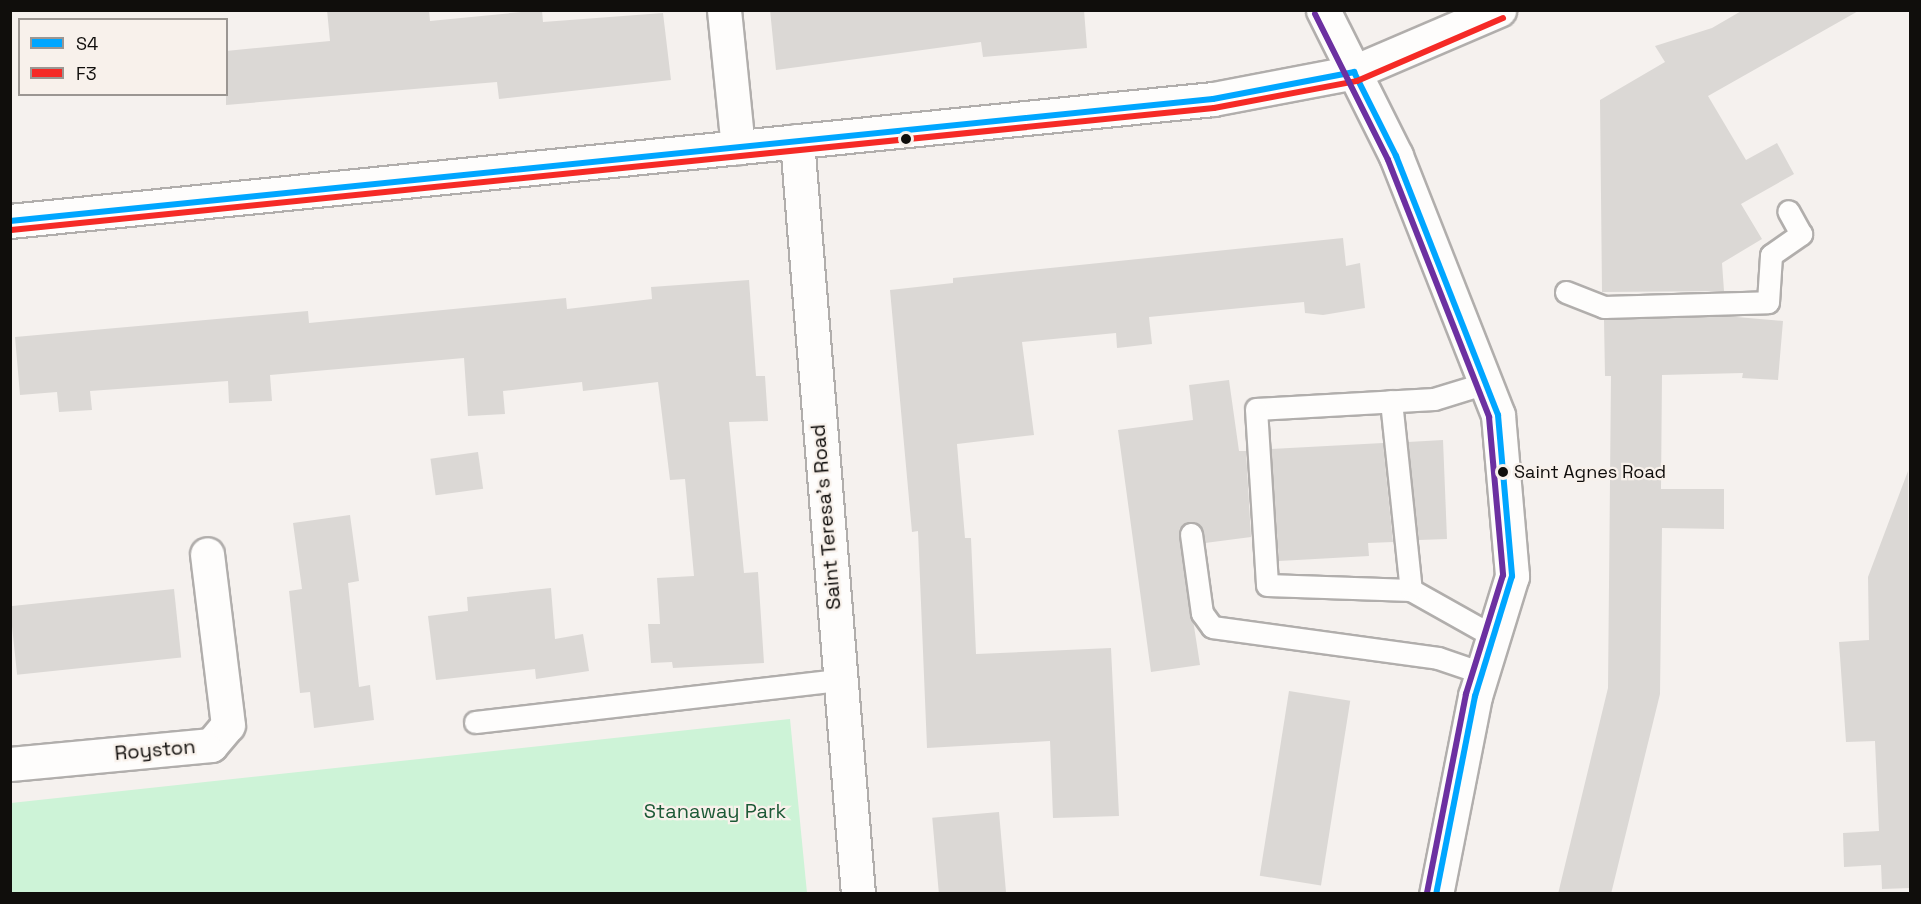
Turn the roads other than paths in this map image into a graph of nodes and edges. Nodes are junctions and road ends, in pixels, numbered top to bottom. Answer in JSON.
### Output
{"nodes":[{"id":1,"x":724,"y":10,"type":"edge"},
{"id":2,"x":1323,"y":10,"type":"edge"},
{"id":3,"x":1499,"y":10,"type":"edge"},
{"id":4,"x":1354,"y":72,"type":"junction"},
{"id":5,"x":797,"y":141,"type":"junction"},
{"id":6,"x":738,"y":147,"type":"junction"},
{"id":7,"x":1788,"y":212,"type":"dead end"},
{"id":8,"x":10,"y":221,"type":"edge"},
{"id":9,"x":1566,"y":292,"type":"dead end"},
{"id":10,"x":1486,"y":383,"type":"junction"},
{"id":11,"x":1391,"y":401,"type":"junction"},
{"id":12,"x":1191,"y":534,"type":"dead end"},
{"id":13,"x":207,"y":554,"type":"dead end"},
{"id":14,"x":1411,"y":590,"type":"junction"},
{"id":15,"x":1493,"y":636,"type":"junction"},
{"id":16,"x":1482,"y":673,"type":"junction"},
{"id":17,"x":838,"y":680,"type":"junction"},
{"id":18,"x":475,"y":722,"type":"dead end"},
{"id":19,"x":10,"y":764,"type":"edge"},
{"id":20,"x":858,"y":894,"type":"edge"},
{"id":21,"x":1436,"y":894,"type":"edge"}],
"edges":[{"from":1,"to":6,"type":"street"},
{"from":2,"to":4,"type":"street"},
{"from":3,"to":4,"type":"street"},
{"from":4,"to":5,"type":"street"},
{"from":4,"to":10,"type":"street"},
{"from":5,"to":6,"type":"street"},
{"from":5,"to":17,"type":"street","name":"Saint Teresa's Road"},
{"from":6,"to":8,"type":"street"},
{"from":7,"to":9,"type":"lane"},
{"from":10,"to":11,"type":"lane"},
{"from":10,"to":15,"type":"street"},
{"from":11,"to":14,"type":"lane"},
{"from":11,"to":14,"type":"lane"},
{"from":12,"to":16,"type":"lane"},
{"from":13,"to":19,"type":"street","name":"Royston"},
{"from":14,"to":15,"type":"lane"},
{"from":15,"to":16,"type":"street"},
{"from":16,"to":21,"type":"street"},
{"from":17,"to":18,"type":"lane"},
{"from":17,"to":20,"type":"street","name":"Saint Teresa's Road"}]}
